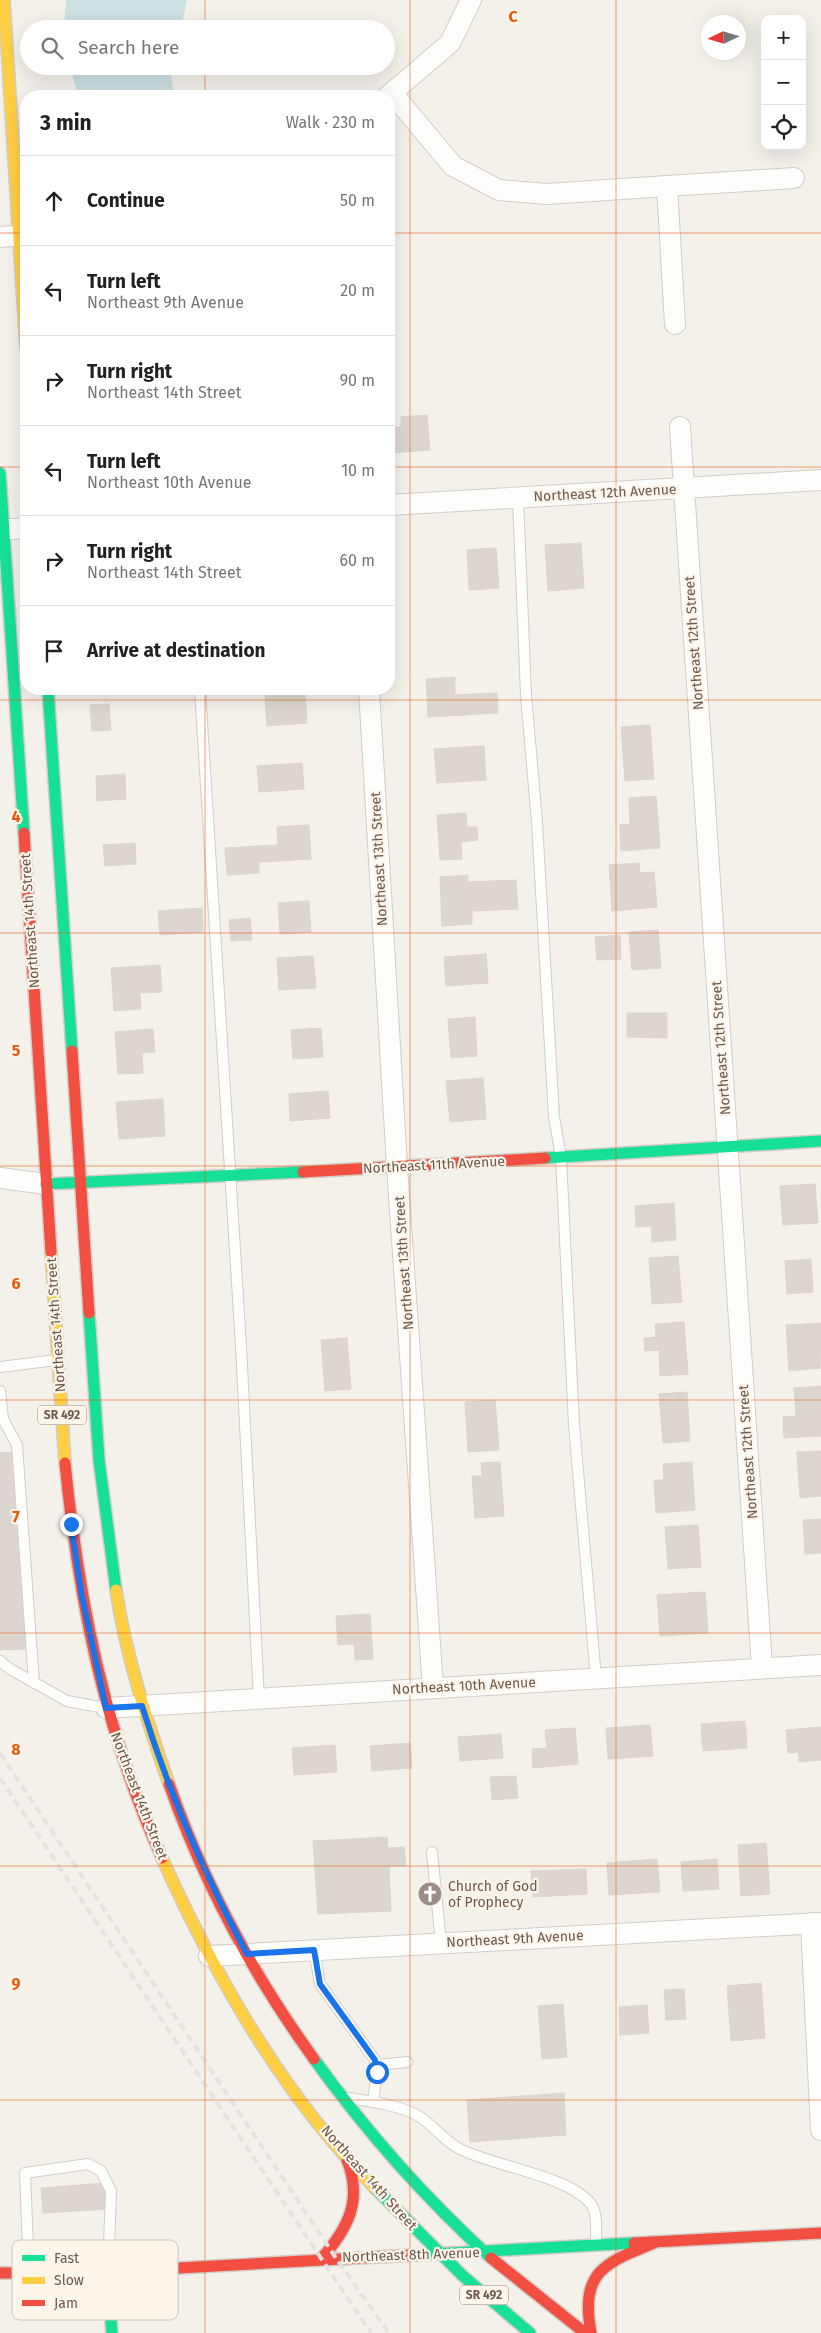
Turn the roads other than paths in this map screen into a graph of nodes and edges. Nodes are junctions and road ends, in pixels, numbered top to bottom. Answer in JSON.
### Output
{"nodes":[{"id":1,"x":4,"y":0,"type":"edge"},
{"id":2,"x":471,"y":0,"type":"edge"},
{"id":3,"x":3,"y":25,"type":"edge"},
{"id":4,"x":395,"y":91,"type":"edge"},
{"id":5,"x":395,"y":101,"type":"edge"},
{"id":6,"x":794,"y":178,"type":"dead end"},
{"id":7,"x":667,"y":186,"type":"junction"},
{"id":8,"x":15,"y":236,"type":"edge"},
{"id":9,"x":20,"y":287,"type":"edge"},
{"id":10,"x":675,"y":324,"type":"dead end"},
{"id":11,"x":680,"y":427,"type":"dead end"},
{"id":12,"x":0,"y":473,"type":"edge"},
{"id":13,"x":821,"y":480,"type":"edge"},
{"id":14,"x":684,"y":488,"type":"junction"},
{"id":15,"x":518,"y":498,"type":"junction"},
{"id":16,"x":395,"y":505,"type":"edge"},
{"id":17,"x":20,"y":528,"type":"edge"},
{"id":18,"x":2,"y":530,"type":"edge"},
{"id":19,"x":48,"y":695,"type":"edge"},
{"id":20,"x":200,"y":695,"type":"edge"},
{"id":21,"x":369,"y":695,"type":"edge"},
{"id":22,"x":821,"y":1141,"type":"edge"},
{"id":23,"x":727,"y":1147,"type":"junction"},
{"id":24,"x":561,"y":1157,"type":"junction"},
{"id":25,"x":397,"y":1168,"type":"junction"},
{"id":26,"x":229,"y":1176,"type":"junction"},
{"id":27,"x":0,"y":1178,"type":"edge"},
{"id":28,"x":80,"y":1182,"type":"junction"},
{"id":29,"x":46,"y":1184,"type":"junction"},
{"id":30,"x":58,"y":1360,"type":"junction"},
{"id":31,"x":0,"y":1367,"type":"edge"},
{"id":32,"x":0,"y":1391,"type":"edge"},
{"id":33,"x":2,"y":1419,"type":"edge"},
{"id":34,"x":0,"y":1661,"type":"edge"},
{"id":35,"x":821,"y":1665,"type":"edge"},
{"id":36,"x":762,"y":1668,"type":"junction"},
{"id":37,"x":596,"y":1678,"type":"junction"},
{"id":38,"x":34,"y":1683,"type":"junction"},
{"id":39,"x":433,"y":1688,"type":"junction"},
{"id":40,"x":259,"y":1698,"type":"junction"},
{"id":41,"x":142,"y":1706,"type":"junction"},
{"id":42,"x":106,"y":1708,"type":"junction"},
{"id":43,"x":432,"y":1852,"type":"dead end"},
{"id":44,"x":816,"y":1923,"type":"edge"},
{"id":45,"x":441,"y":1943,"type":"junction"},
{"id":46,"x":314,"y":1950,"type":"junction"},
{"id":47,"x":247,"y":1954,"type":"junction"},
{"id":48,"x":208,"y":1956,"type":"junction"},
{"id":49,"x":407,"y":2062,"type":"dead end"},
{"id":50,"x":377,"y":2065,"type":"junction"},
{"id":51,"x":342,"y":2097,"type":"junction"},
{"id":52,"x":373,"y":2102,"type":"junction"},
{"id":53,"x":821,"y":2130,"type":"edge"},
{"id":54,"x":347,"y":2158,"type":"junction"},
{"id":55,"x":821,"y":2233,"type":"edge"},
{"id":56,"x":28,"y":2240,"type":"edge"},
{"id":57,"x":109,"y":2240,"type":"edge"},
{"id":58,"x":654,"y":2243,"type":"junction"},
{"id":59,"x":596,"y":2246,"type":"junction"},
{"id":60,"x":485,"y":2252,"type":"junction"},
{"id":61,"x":440,"y":2254,"type":"junction"},
{"id":62,"x":321,"y":2259,"type":"junction"},
{"id":63,"x":178,"y":2268,"type":"edge"},
{"id":64,"x":111,"y":2320,"type":"edge"},
{"id":65,"x":112,"y":2333,"type":"edge"},
{"id":66,"x":530,"y":2333,"type":"edge"},
{"id":67,"x":585,"y":2333,"type":"edge"},
{"id":68,"x":591,"y":2333,"type":"edge"}],
"edges":[{"from":1,"to":3,"type":"main road"},
{"from":2,"to":4,"type":"street"},
{"from":3,"to":8,"type":"main road"},
{"from":5,"to":7,"type":"street"},
{"from":6,"to":7,"type":"street"},
{"from":7,"to":10,"type":"street"},
{"from":8,"to":9,"type":"main road"},
{"from":11,"to":14,"type":"street","name":"Northeast 12th Street"},
{"from":12,"to":18,"type":"main road","name":"Northeast 14th Street","number":"SR 492"},
{"from":13,"to":14,"type":"street","name":"Northeast 12th Avenue"},
{"from":14,"to":15,"type":"street","name":"Northeast 12th Avenue"},
{"from":14,"to":23,"type":"street","name":"Northeast 12th Street"},
{"from":15,"to":16,"type":"street","name":"Northeast 12th Avenue"},
{"from":15,"to":24,"type":"lane"},
{"from":17,"to":18,"type":"street"},
{"from":18,"to":29,"type":"main road","name":"Northeast 14th Street","number":"SR 492"},
{"from":19,"to":28,"type":"main road","number":"SR 492"},
{"from":20,"to":26,"type":"lane"},
{"from":21,"to":25,"type":"street","name":"Northeast 13th Street"},
{"from":22,"to":23,"type":"main road","name":"Northeast 11th Avenue"},
{"from":23,"to":24,"type":"main road","name":"Northeast 11th Avenue"},
{"from":23,"to":36,"type":"street","name":"Northeast 12th Street"},
{"from":24,"to":25,"type":"main road","name":"Northeast 11th Avenue"},
{"from":24,"to":37,"type":"lane"},
{"from":25,"to":26,"type":"main road","name":"Northeast 11th Avenue"},
{"from":25,"to":39,"type":"street","name":"Northeast 13th Street"},
{"from":26,"to":28,"type":"main road","name":"Northeast 11th Avenue"},
{"from":26,"to":40,"type":"lane"},
{"from":27,"to":29,"type":"street"},
{"from":28,"to":29,"type":"main road","name":"Northeast 11th Avenue"},
{"from":28,"to":41,"type":"main road","number":"SR 492"},
{"from":29,"to":30,"type":"main road","name":"Northeast 14th Street","number":"SR 492"},
{"from":30,"to":31,"type":"lane"},
{"from":30,"to":42,"type":"main road","name":"Northeast 14th Street","number":"SR 492"},
{"from":32,"to":33,"type":"lane"},
{"from":33,"to":38,"type":"lane"},
{"from":34,"to":38,"type":"lane"},
{"from":35,"to":36,"type":"street","name":"Northeast 10th Avenue"},
{"from":36,"to":37,"type":"street","name":"Northeast 10th Avenue"},
{"from":37,"to":39,"type":"street","name":"Northeast 10th Avenue"},
{"from":38,"to":42,"type":"lane"},
{"from":39,"to":40,"type":"street","name":"Northeast 10th Avenue"},
{"from":40,"to":41,"type":"street","name":"Northeast 10th Avenue"},
{"from":41,"to":42,"type":"street","name":"Northeast 10th Avenue"},
{"from":41,"to":47,"type":"main road","number":"SR 492"},
{"from":42,"to":48,"type":"main road","name":"Northeast 14th Street","number":"SR 492"},
{"from":43,"to":45,"type":"lane"},
{"from":44,"to":45,"type":"street","name":"Northeast 9th Avenue"},
{"from":44,"to":53,"type":"street"},
{"from":45,"to":46,"type":"street","name":"Northeast 9th Avenue"},
{"from":46,"to":47,"type":"street","name":"Northeast 9th Avenue"},
{"from":46,"to":50,"type":"lane"},
{"from":47,"to":48,"type":"street","name":"Northeast 9th Avenue"},
{"from":47,"to":51,"type":"main road","number":"SR 492"},
{"from":48,"to":54,"type":"main road","name":"Northeast 14th Street","number":"SR 492"},
{"from":49,"to":50,"type":"lane"},
{"from":50,"to":52,"type":"lane"},
{"from":51,"to":52,"type":"lane"},
{"from":51,"to":60,"type":"main road","number":"SR 492"},
{"from":52,"to":59,"type":"lane"},
{"from":54,"to":61,"type":"main road","name":"Northeast 14th Street","number":"SR 492"},
{"from":54,"to":62,"type":"main road"},
{"from":55,"to":58,"type":"main road","name":"Northeast 8th Avenue"},
{"from":56,"to":57,"type":"lane"},
{"from":58,"to":59,"type":"main road","name":"Northeast 8th Avenue"},
{"from":58,"to":68,"type":"main road"},
{"from":59,"to":60,"type":"main road","name":"Northeast 8th Avenue"},
{"from":60,"to":61,"type":"main road","name":"Northeast 8th Avenue"},
{"from":60,"to":67,"type":"main road","number":"SR 492"},
{"from":61,"to":62,"type":"main road","name":"Northeast 8th Avenue"},
{"from":61,"to":66,"type":"main road","name":"Northeast 14th Street","number":"SR 492"},
{"from":62,"to":63,"type":"main road","name":"Northeast 8th Avenue"},
{"from":64,"to":65,"type":"main road"}]}
